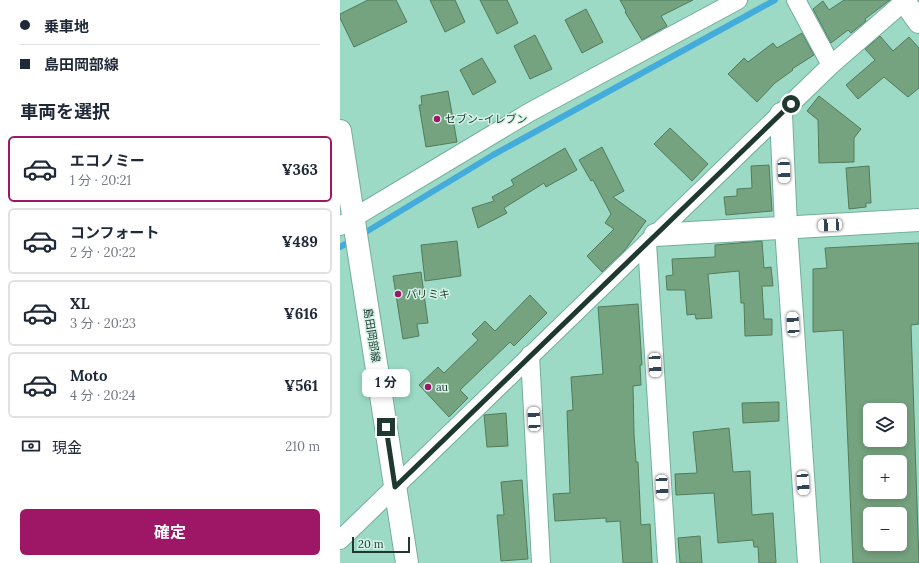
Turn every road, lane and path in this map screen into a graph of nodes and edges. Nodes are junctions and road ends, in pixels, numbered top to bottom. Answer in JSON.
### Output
{"nodes":[{"id":1,"x":738,"y":0,"type":"edge"},
{"id":2,"x":905,"y":1,"type":"edge"},
{"id":3,"x":796,"y":2,"type":"edge"},
{"id":4,"x":919,"y":22,"type":"edge"},
{"id":5,"x":831,"y":65,"type":"junction"},
{"id":6,"x":781,"y":114,"type":"junction"},
{"id":7,"x":340,"y":131,"type":"edge"},
{"id":8,"x":919,"y":220,"type":"edge"},
{"id":9,"x":347,"y":222,"type":"edge"},
{"id":10,"x":786,"y":228,"type":"junction"},
{"id":11,"x":651,"y":239,"type":"junction"},
{"id":12,"x":530,"y":355,"type":"junction"},
{"id":13,"x":395,"y":487,"type":"junction"},
{"id":14,"x":340,"y":540,"type":"edge"},
{"id":15,"x":407,"y":563,"type":"edge"},
{"id":16,"x":542,"y":563,"type":"edge"},
{"id":17,"x":667,"y":563,"type":"edge"},
{"id":18,"x":809,"y":563,"type":"edge"}],
"edges":[{"from":1,"to":9,"type":"street"},
{"from":2,"to":4,"type":"street"},
{"from":2,"to":5,"type":"street"},
{"from":3,"to":5,"type":"street"},
{"from":5,"to":6,"type":"street"},
{"from":6,"to":10,"type":"street"},
{"from":6,"to":11,"type":"street"},
{"from":7,"to":9,"type":"street","name":"島田岡部線"},
{"from":8,"to":10,"type":"street"},
{"from":9,"to":13,"type":"street","name":"島田岡部線"},
{"from":10,"to":11,"type":"street"},
{"from":10,"to":18,"type":"street"},
{"from":11,"to":12,"type":"street"},
{"from":11,"to":17,"type":"street"},
{"from":12,"to":13,"type":"street"},
{"from":12,"to":16,"type":"street"},
{"from":13,"to":14,"type":"street"},
{"from":13,"to":15,"type":"street","name":"島田岡部線"}]}
